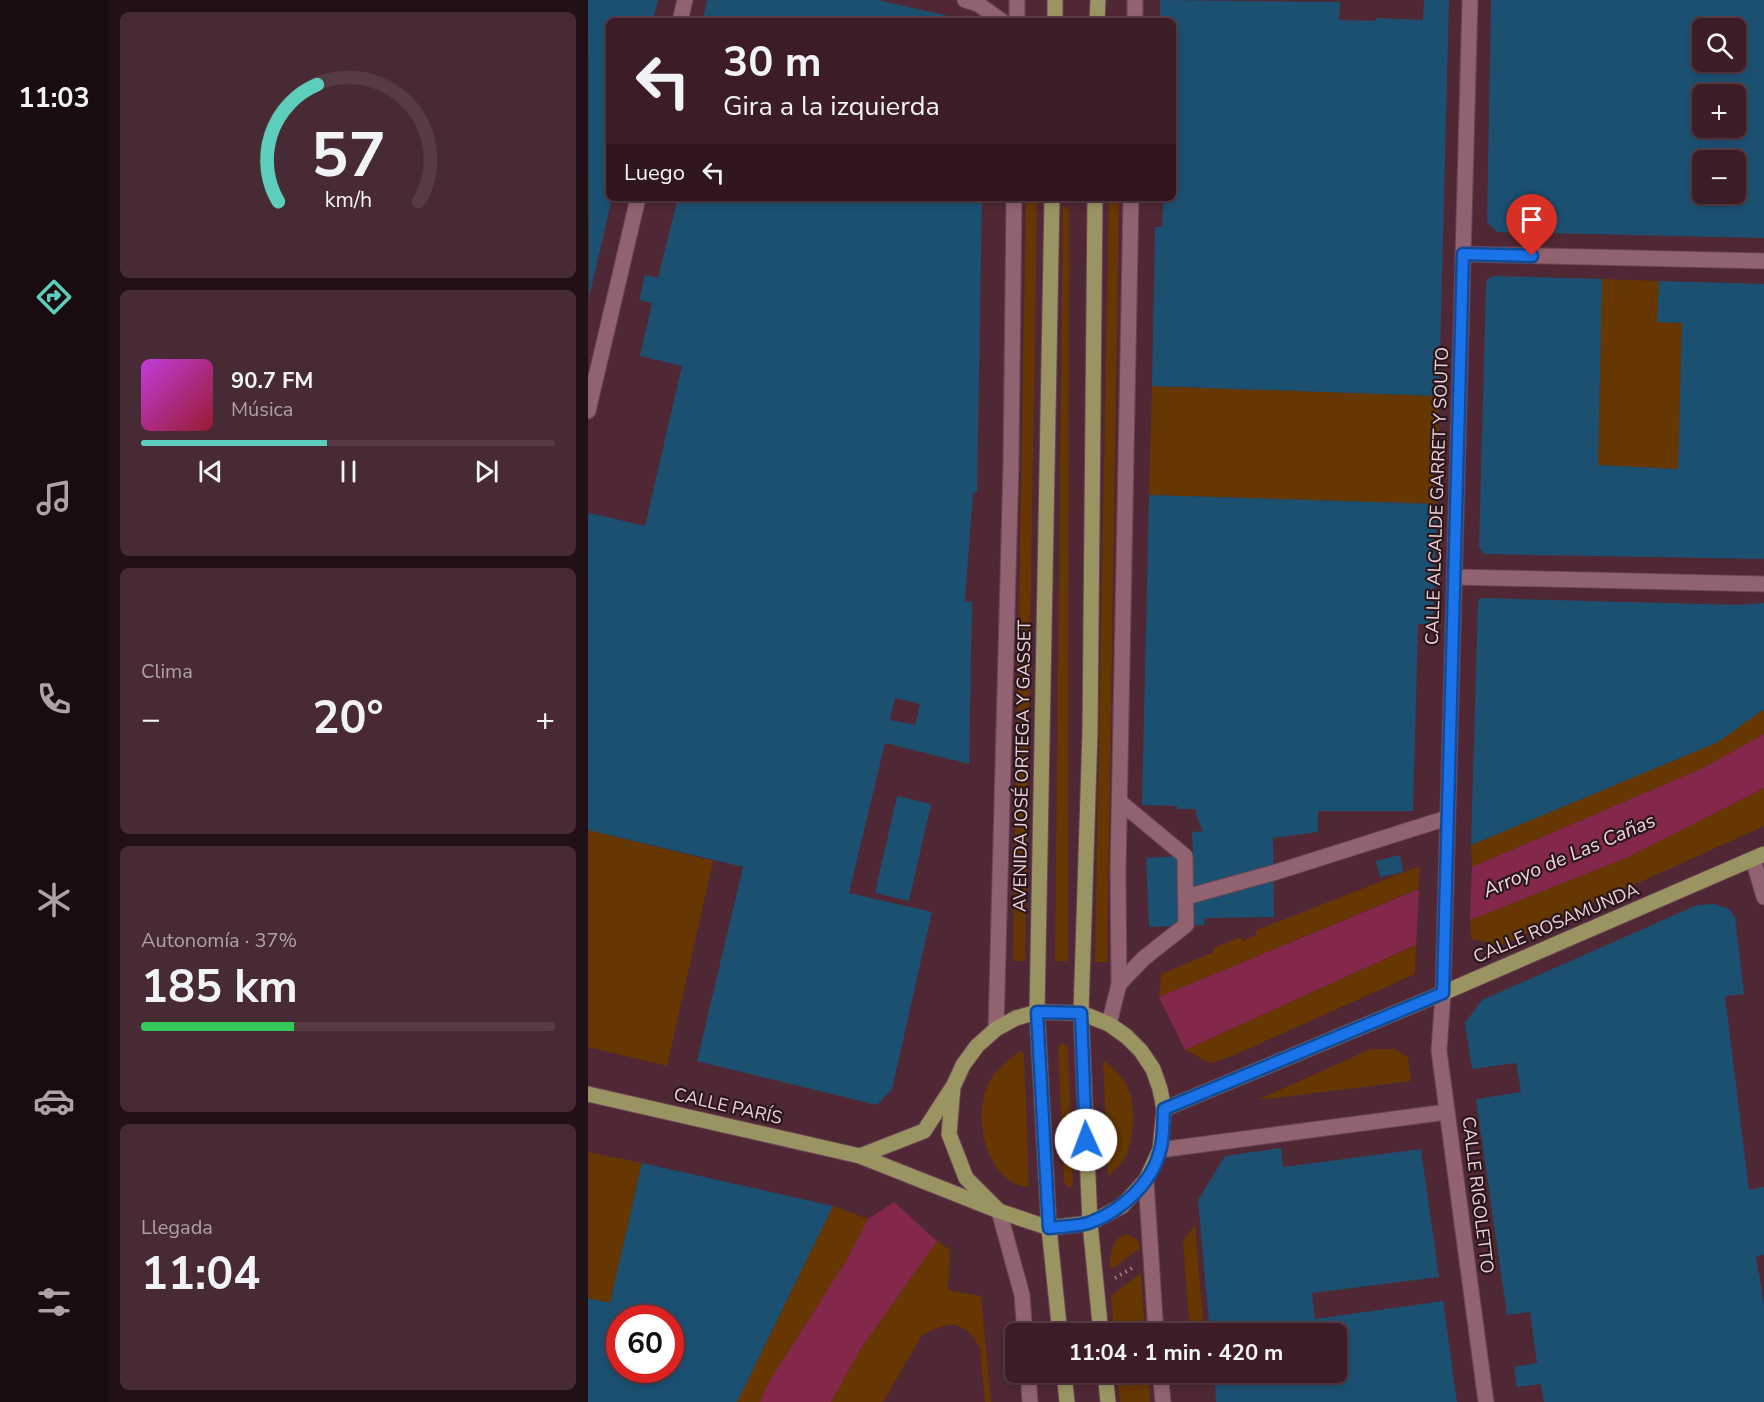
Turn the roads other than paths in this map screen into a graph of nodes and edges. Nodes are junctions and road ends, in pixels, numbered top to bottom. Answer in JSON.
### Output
{"nodes":[{"id":1,"x":685,"y":0,"type":"edge"},
{"id":2,"x":965,"y":0,"type":"edge"},
{"id":3,"x":1017,"y":0,"type":"edge"},
{"id":4,"x":1055,"y":0,"type":"edge"},
{"id":5,"x":1098,"y":0,"type":"edge"},
{"id":6,"x":1135,"y":0,"type":"edge"},
{"id":7,"x":1470,"y":0,"type":"edge"},
{"id":8,"x":681,"y":18,"type":"edge"},
{"id":9,"x":1000,"y":18,"type":"edge"},
{"id":10,"x":1017,"y":18,"type":"edge"},
{"id":11,"x":1055,"y":18,"type":"edge"},
{"id":12,"x":1097,"y":18,"type":"edge"},
{"id":13,"x":1135,"y":18,"type":"edge"},
{"id":14,"x":637,"y":201,"type":"edge"},
{"id":15,"x":1014,"y":201,"type":"edge"},
{"id":16,"x":1053,"y":201,"type":"edge"},
{"id":17,"x":1095,"y":201,"type":"edge"},
{"id":18,"x":1131,"y":201,"type":"edge"},
{"id":19,"x":1463,"y":254,"type":"junction"},
{"id":20,"x":1764,"y":261,"type":"edge"},
{"id":21,"x":588,"y":411,"type":"edge"},
{"id":22,"x":1454,"y":577,"type":"junction"},
{"id":23,"x":1764,"y":584,"type":"edge"},
{"id":24,"x":1120,"y":802,"type":"junction"},
{"id":25,"x":1447,"y":818,"type":"junction"},
{"id":26,"x":1759,"y":857,"type":"edge"},
{"id":27,"x":1186,"y":897,"type":"junction"},
{"id":28,"x":1764,"y":897,"type":"edge"},
{"id":29,"x":1119,"y":984,"type":"junction"},
{"id":30,"x":1443,"y":993,"type":"junction"},
{"id":31,"x":1037,"y":1012,"type":"junction"},
{"id":32,"x":1081,"y":1013,"type":"junction"},
{"id":33,"x":1109,"y":1024,"type":"junction"},
{"id":34,"x":996,"y":1029,"type":"junction"},
{"id":35,"x":953,"y":1087,"type":"junction"},
{"id":36,"x":588,"y":1094,"type":"edge"},
{"id":37,"x":1164,"y":1109,"type":"junction"},
{"id":38,"x":1448,"y":1112,"type":"junction"},
{"id":39,"x":1160,"y":1150,"type":"junction"},
{"id":40,"x":860,"y":1156,"type":"junction"},
{"id":41,"x":1146,"y":1180,"type":"junction"},
{"id":42,"x":999,"y":1211,"type":"junction"},
{"id":43,"x":1090,"y":1223,"type":"junction"},
{"id":44,"x":1049,"y":1228,"type":"junction"},
{"id":45,"x":1024,"y":1323,"type":"edge"},
{"id":46,"x":1059,"y":1323,"type":"edge"},
{"id":47,"x":1100,"y":1323,"type":"edge"},
{"id":48,"x":1155,"y":1323,"type":"edge"},
{"id":49,"x":1029,"y":1383,"type":"edge"},
{"id":50,"x":1065,"y":1383,"type":"edge"},
{"id":51,"x":1106,"y":1383,"type":"edge"},
{"id":52,"x":1161,"y":1383,"type":"edge"},
{"id":53,"x":1030,"y":1402,"type":"edge"},
{"id":54,"x":1067,"y":1402,"type":"edge"},
{"id":55,"x":1108,"y":1402,"type":"edge"},
{"id":56,"x":1163,"y":1402,"type":"edge"},
{"id":57,"x":1486,"y":1402,"type":"edge"}],
"edges":[{"from":1,"to":8,"type":"street"},
{"from":2,"to":9,"type":"street"},
{"from":3,"to":10,"type":"street"},
{"from":4,"to":11,"type":"main road"},
{"from":5,"to":12,"type":"main road"},
{"from":6,"to":13,"type":"street"},
{"from":7,"to":19,"type":"street","name":"CALLE ALCALDE GARRET Y SOUTO"},
{"from":14,"to":21,"type":"street"},
{"from":15,"to":34,"type":"street","name":"AVENIDA JOSÉ ORTEGA Y GASSET"},
{"from":16,"to":31,"type":"main road","name":"AVENIDA JOSÉ ORTEGA Y GASSET"},
{"from":17,"to":32,"type":"main road"},
{"from":18,"to":24,"type":"street"},
{"from":19,"to":20,"type":"street"},
{"from":19,"to":22,"type":"street","name":"CALLE ALCALDE GARRET Y SOUTO"},
{"from":22,"to":23,"type":"street"},
{"from":22,"to":25,"type":"street","name":"CALLE ALCALDE GARRET Y SOUTO"},
{"from":24,"to":27,"type":"street"},
{"from":24,"to":29,"type":"street"},
{"from":25,"to":27,"type":"street"},
{"from":25,"to":30,"type":"street","name":"CALLE ALCALDE GARRET Y SOUTO"},
{"from":26,"to":28,"type":"street"},
{"from":26,"to":30,"type":"main road","name":"CALLE ROSAMUNDA"},
{"from":27,"to":29,"type":"street"},
{"from":29,"to":33,"type":"street"},
{"from":30,"to":37,"type":"main road","name":"CALLE ROSAMUNDA"},
{"from":30,"to":38,"type":"street","name":"CALLE RIGOLETTO"},
{"from":31,"to":32,"type":"main road"},
{"from":31,"to":34,"type":"main road"},
{"from":31,"to":44,"type":"main road","name":"AVENIDA JOSÉ ORTEGA Y GASSET"},
{"from":32,"to":33,"type":"main road"},
{"from":32,"to":43,"type":"main road"},
{"from":33,"to":37,"type":"main road"},
{"from":34,"to":35,"type":"main road"},
{"from":35,"to":40,"type":"main road"},
{"from":35,"to":42,"type":"main road"},
{"from":36,"to":40,"type":"main road","name":"CALLE PARÍS"},
{"from":37,"to":39,"type":"main road"},
{"from":38,"to":39,"type":"street"},
{"from":38,"to":57,"type":"street","name":"CALLE RIGOLETTO"},
{"from":39,"to":41,"type":"main road"},
{"from":40,"to":42,"type":"main road","name":"CALLE PARÍS"},
{"from":41,"to":43,"type":"main road"},
{"from":41,"to":48,"type":"street"},
{"from":42,"to":44,"type":"main road","name":"CALLE PARÍS"},
{"from":42,"to":45,"type":"street"},
{"from":43,"to":44,"type":"main road"},
{"from":43,"to":47,"type":"main road"},
{"from":44,"to":46,"type":"main road","name":"AVENIDA JOSÉ ORTEGA Y GASSET"},
{"from":49,"to":53,"type":"street"},
{"from":50,"to":54,"type":"main road"},
{"from":51,"to":55,"type":"main road"},
{"from":52,"to":56,"type":"street"}]}
